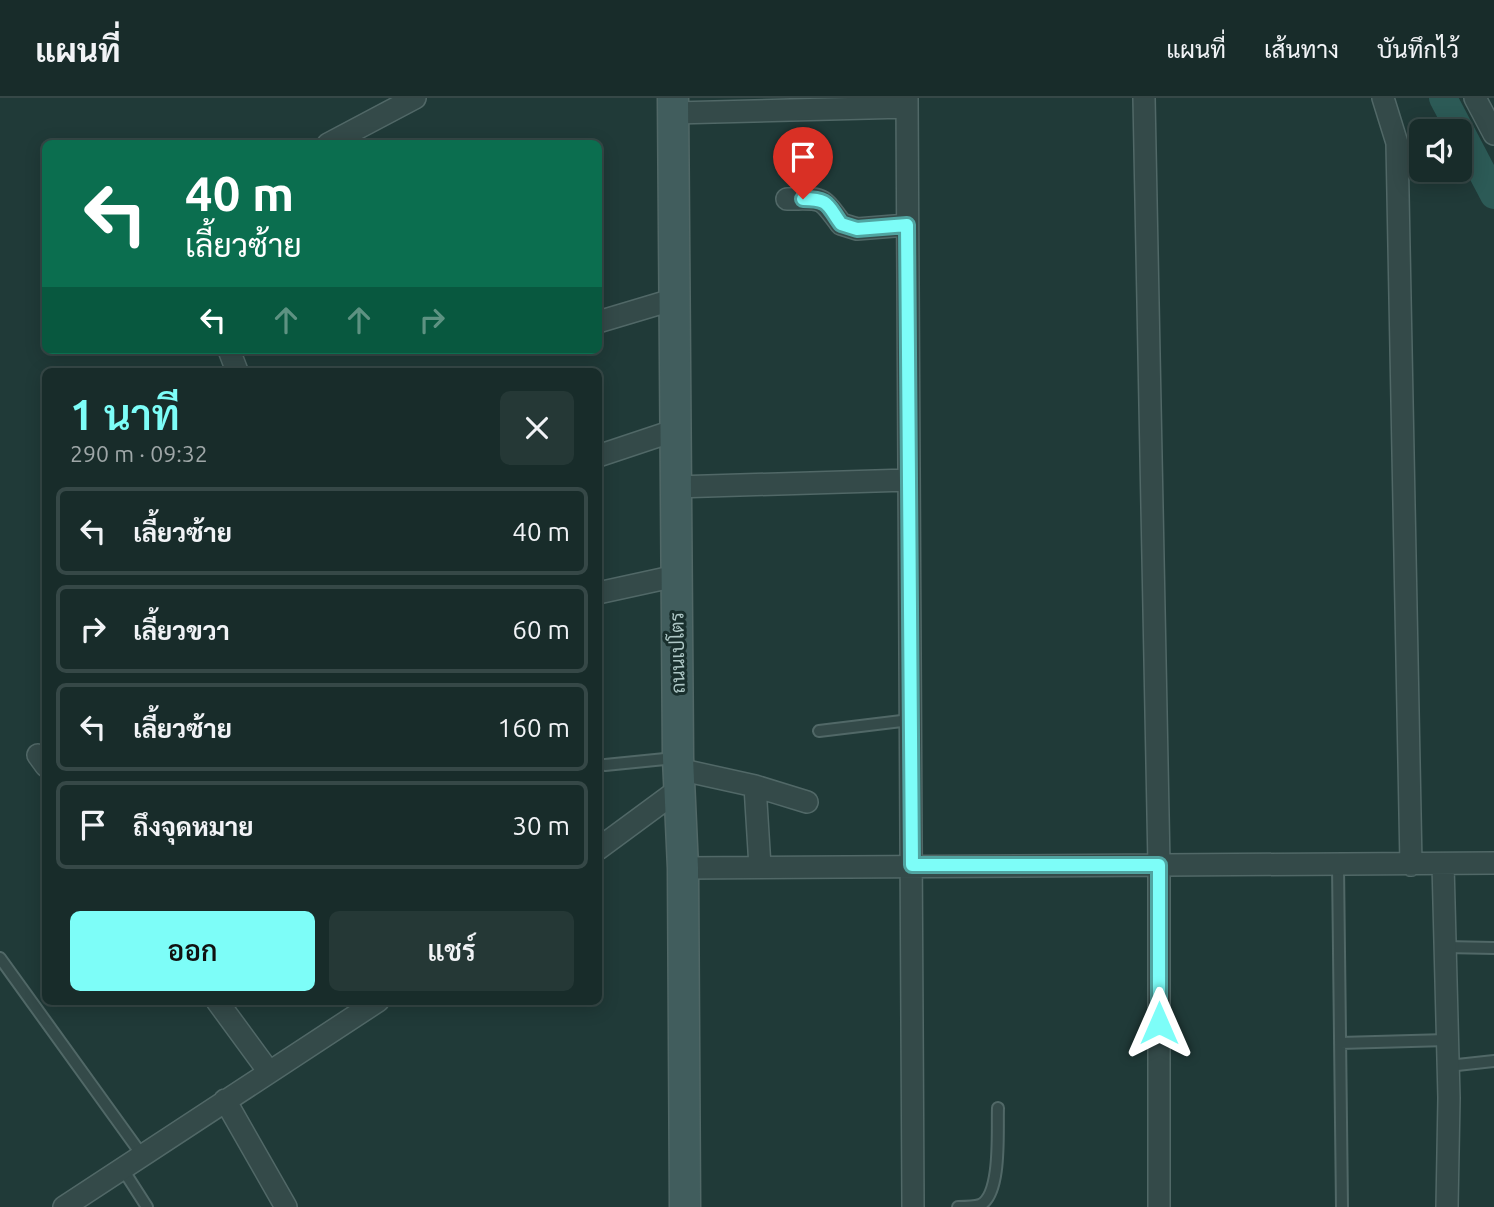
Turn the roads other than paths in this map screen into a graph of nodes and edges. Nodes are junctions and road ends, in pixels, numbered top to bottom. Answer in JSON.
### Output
{"nodes":[{"id":1,"x":415,"y":98,"type":"edge"},
{"id":2,"x":1144,"y":98,"type":"edge"},
{"id":3,"x":1382,"y":98,"type":"edge"},
{"id":4,"x":1478,"y":99,"type":"edge"},
{"id":5,"x":907,"y":102,"type":"edge"},
{"id":6,"x":673,"y":105,"type":"edge"},
{"id":7,"x":1494,"y":134,"type":"edge"},
{"id":8,"x":336,"y":140,"type":"edge"},
{"id":9,"x":787,"y":199,"type":"dead end"},
{"id":10,"x":907,"y":225,"type":"junction"},
{"id":11,"x":675,"y":299,"type":"junction"},
{"id":12,"x":602,"y":321,"type":"edge"},
{"id":13,"x":676,"y":430,"type":"junction"},
{"id":14,"x":602,"y":455,"type":"edge"},
{"id":15,"x":908,"y":480,"type":"junction"},
{"id":16,"x":675,"y":487,"type":"junction"},
{"id":17,"x":676,"y":576,"type":"junction"},
{"id":18,"x":602,"y":592,"type":"edge"},
{"id":19,"x":910,"y":720,"type":"junction"},
{"id":20,"x":819,"y":731,"type":"dead end"},
{"id":21,"x":605,"y":765,"type":"dead end"},
{"id":22,"x":678,"y":773,"type":"junction"},
{"id":23,"x":755,"y":786,"type":"junction"},
{"id":24,"x":807,"y":802,"type":"dead end"},
{"id":25,"x":602,"y":845,"type":"edge"},
{"id":26,"x":1494,"y":863,"type":"edge"},
{"id":27,"x":1443,"y":864,"type":"junction"},
{"id":28,"x":912,"y":865,"type":"junction"},
{"id":29,"x":1159,"y":865,"type":"junction"},
{"id":30,"x":1411,"y":865,"type":"junction"},
{"id":31,"x":1338,"y":866,"type":"junction"},
{"id":32,"x":760,"y":867,"type":"junction"},
{"id":33,"x":683,"y":868,"type":"junction"},
{"id":34,"x":1445,"y":947,"type":"junction"},
{"id":35,"x":1494,"y":948,"type":"edge"},
{"id":36,"x":0,"y":958,"type":"edge"},
{"id":37,"x":220,"y":1005,"type":"edge"},
{"id":38,"x":372,"y":1005,"type":"edge"},
{"id":39,"x":1447,"y":1041,"type":"junction"},
{"id":40,"x":1340,"y":1043,"type":"junction"},
{"id":41,"x":1494,"y":1061,"type":"edge"},
{"id":42,"x":1448,"y":1066,"type":"junction"},
{"id":43,"x":269,"y":1072,"type":"junction"},
{"id":44,"x":225,"y":1100,"type":"junction"},
{"id":45,"x":998,"y":1108,"type":"dead end"},
{"id":46,"x":142,"y":1155,"type":"junction"},
{"id":47,"x":122,"y":1168,"type":"junction"},
{"id":48,"x":64,"y":1207,"type":"edge"},
{"id":49,"x":147,"y":1207,"type":"edge"},
{"id":50,"x":286,"y":1207,"type":"edge"},
{"id":51,"x":685,"y":1207,"type":"edge"},
{"id":52,"x":913,"y":1207,"type":"edge"},
{"id":53,"x":958,"y":1207,"type":"edge"},
{"id":54,"x":1159,"y":1207,"type":"edge"},
{"id":55,"x":1342,"y":1207,"type":"edge"},
{"id":56,"x":1447,"y":1207,"type":"edge"}],
"edges":[{"from":1,"to":8,"type":"street"},
{"from":2,"to":29,"type":"street"},
{"from":3,"to":30,"type":"street"},
{"from":4,"to":7,"type":"street"},
{"from":5,"to":6,"type":"street"},
{"from":5,"to":10,"type":"street"},
{"from":6,"to":11,"type":"street","name":"ถนนเปโตร"},
{"from":9,"to":10,"type":"street"},
{"from":10,"to":15,"type":"street"},
{"from":11,"to":12,"type":"street"},
{"from":11,"to":13,"type":"street","name":"ถนนเปโตร"},
{"from":13,"to":14,"type":"street"},
{"from":13,"to":16,"type":"street","name":"ถนนเปโตร"},
{"from":15,"to":16,"type":"street"},
{"from":15,"to":19,"type":"street"},
{"from":16,"to":17,"type":"street","name":"ถนนเปโตร"},
{"from":17,"to":18,"type":"street"},
{"from":17,"to":22,"type":"street","name":"ถนนเปโตร"},
{"from":19,"to":20,"type":"lane"},
{"from":19,"to":28,"type":"street"},
{"from":21,"to":22,"type":"lane"},
{"from":22,"to":23,"type":"street"},
{"from":22,"to":25,"type":"street"},
{"from":22,"to":33,"type":"street","name":"ถนนเปโตร"},
{"from":23,"to":24,"type":"street"},
{"from":23,"to":32,"type":"street"},
{"from":26,"to":27,"type":"street"},
{"from":27,"to":30,"type":"street"},
{"from":27,"to":34,"type":"street"},
{"from":28,"to":29,"type":"street"},
{"from":28,"to":32,"type":"street"},
{"from":28,"to":52,"type":"street"},
{"from":29,"to":31,"type":"street"},
{"from":29,"to":54,"type":"street"},
{"from":30,"to":31,"type":"street"},
{"from":31,"to":40,"type":"lane"},
{"from":32,"to":33,"type":"street"},
{"from":33,"to":51,"type":"street","name":"ถนนเปโตร"},
{"from":34,"to":35,"type":"lane"},
{"from":34,"to":39,"type":"street"},
{"from":36,"to":46,"type":"lane"},
{"from":37,"to":43,"type":"street"},
{"from":38,"to":43,"type":"street"},
{"from":39,"to":40,"type":"lane"},
{"from":39,"to":42,"type":"street"},
{"from":40,"to":55,"type":"lane"},
{"from":41,"to":42,"type":"lane"},
{"from":42,"to":56,"type":"street"},
{"from":43,"to":44,"type":"street"},
{"from":44,"to":46,"type":"street"},
{"from":44,"to":50,"type":"street"},
{"from":45,"to":53,"type":"lane"},
{"from":46,"to":47,"type":"street"},
{"from":47,"to":48,"type":"street"},
{"from":47,"to":49,"type":"lane"}]}
